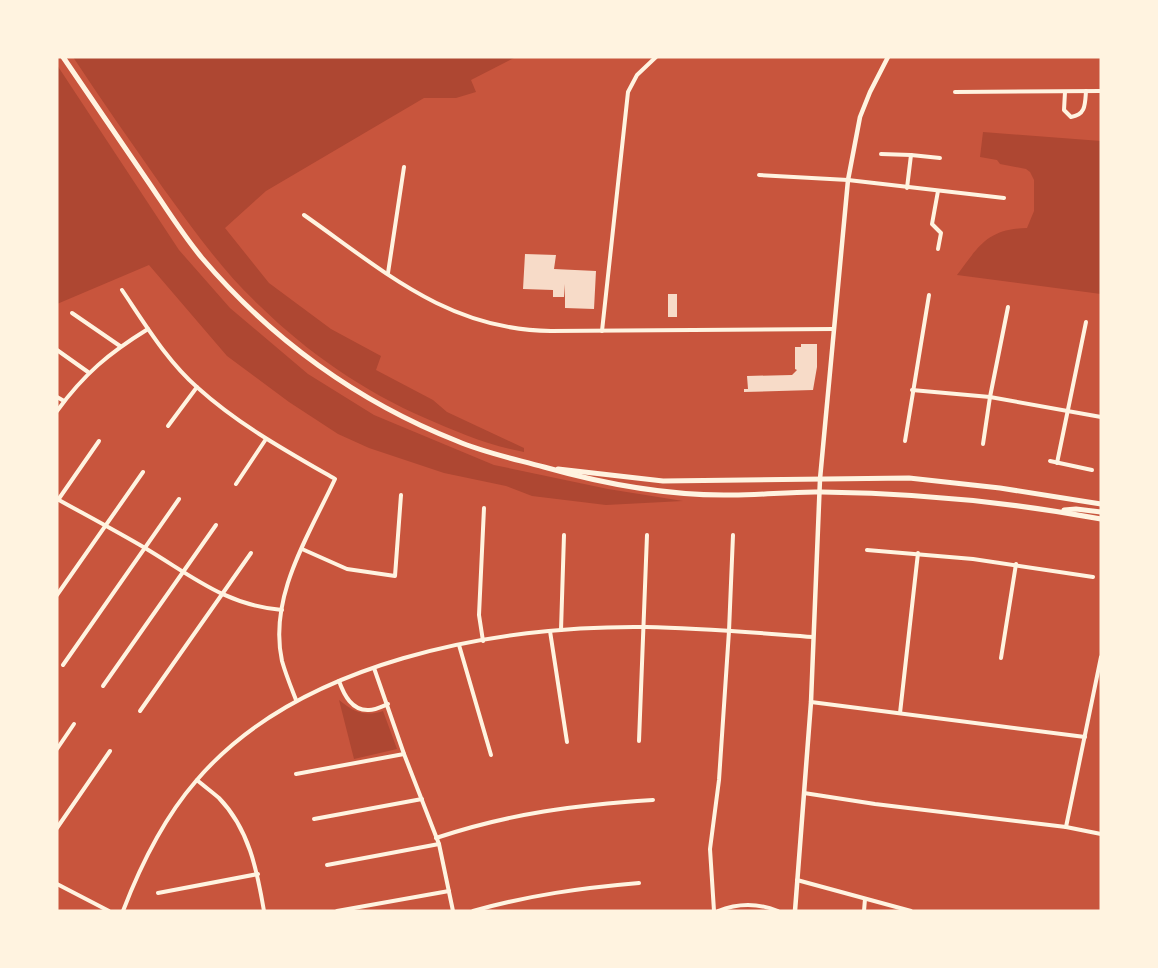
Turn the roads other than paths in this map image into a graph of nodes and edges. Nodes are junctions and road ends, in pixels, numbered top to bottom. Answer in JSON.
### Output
{"nodes":[{"id":1,"x":63,"y":57,"type":"edge"},
{"id":2,"x":656,"y":57,"type":"edge"},
{"id":3,"x":888,"y":57,"type":"edge"},
{"id":4,"x":1065,"y":92,"type":"junction"},
{"id":5,"x":1086,"y":92,"type":"junction"},
{"id":6,"x":1101,"y":92,"type":"edge"},
{"id":7,"x":955,"y":93,"type":"dead end"},
{"id":8,"x":881,"y":154,"type":"dead end"},
{"id":9,"x":911,"y":155,"type":"junction"},
{"id":10,"x":940,"y":158,"type":"dead end"},
{"id":11,"x":404,"y":167,"type":"dead end"},
{"id":12,"x":759,"y":175,"type":"dead end"},
{"id":13,"x":848,"y":180,"type":"junction"},
{"id":14,"x":907,"y":188,"type":"junction"},
{"id":15,"x":938,"y":191,"type":"junction"},
{"id":16,"x":1005,"y":198,"type":"dead end"},
{"id":17,"x":304,"y":215,"type":"dead end"},
{"id":18,"x":938,"y":249,"type":"dead end"},
{"id":19,"x":388,"y":273,"type":"junction"},
{"id":20,"x":122,"y":290,"type":"dead end"},
{"id":21,"x":929,"y":295,"type":"dead end"},
{"id":22,"x":1008,"y":308,"type":"dead end"},
{"id":23,"x":72,"y":314,"type":"dead end"},
{"id":24,"x":1086,"y":322,"type":"dead end"},
{"id":25,"x":148,"y":328,"type":"junction"},
{"id":26,"x":834,"y":328,"type":"junction"},
{"id":27,"x":602,"y":331,"type":"junction"},
{"id":28,"x":120,"y":346,"type":"junction"},
{"id":29,"x":57,"y":350,"type":"edge"},
{"id":30,"x":88,"y":372,"type":"junction"},
{"id":31,"x":196,"y":387,"type":"junction"},
{"id":32,"x":912,"y":390,"type":"junction"},
{"id":33,"x":57,"y":397,"type":"edge"},
{"id":34,"x":990,"y":397,"type":"junction"},
{"id":35,"x":64,"y":401,"type":"junction"},
{"id":36,"x":1068,"y":410,"type":"junction"},
{"id":37,"x":57,"y":411,"type":"edge"},
{"id":38,"x":1101,"y":417,"type":"edge"},
{"id":39,"x":168,"y":426,"type":"dead end"},
{"id":40,"x":266,"y":439,"type":"junction"},
{"id":41,"x":99,"y":441,"type":"dead end"},
{"id":42,"x":905,"y":441,"type":"dead end"},
{"id":43,"x":983,"y":444,"type":"dead end"},
{"id":44,"x":1050,"y":461,"type":"dead end"},
{"id":45,"x":1057,"y":463,"type":"junction"},
{"id":46,"x":542,"y":467,"type":"junction"},
{"id":47,"x":1092,"y":470,"type":"dead end"},
{"id":48,"x":143,"y":472,"type":"dead end"},
{"id":49,"x":820,"y":478,"type":"junction"},
{"id":50,"x":236,"y":484,"type":"dead end"},
{"id":51,"x":820,"y":492,"type":"junction"},
{"id":52,"x":401,"y":495,"type":"dead end"},
{"id":53,"x":179,"y":499,"type":"dead end"},
{"id":54,"x":57,"y":500,"type":"edge"},
{"id":55,"x":1101,"y":504,"type":"edge"},
{"id":56,"x":484,"y":508,"type":"dead end"},
{"id":57,"x":1056,"y":511,"type":"junction"},
{"id":58,"x":1101,"y":512,"type":"edge"},
{"id":59,"x":1101,"y":519,"type":"edge"},
{"id":60,"x":216,"y":525,"type":"dead end"},
{"id":61,"x":106,"y":526,"type":"junction"},
{"id":62,"x":564,"y":535,"type":"dead end"},
{"id":63,"x":647,"y":535,"type":"dead end"},
{"id":64,"x":733,"y":535,"type":"dead end"},
{"id":65,"x":145,"y":548,"type":"junction"},
{"id":66,"x":302,"y":549,"type":"junction"},
{"id":67,"x":867,"y":550,"type":"dead end"},
{"id":68,"x":250,"y":553,"type":"dead end"},
{"id":69,"x":918,"y":553,"type":"junction"},
{"id":70,"x":1016,"y":564,"type":"junction"},
{"id":71,"x":184,"y":572,"type":"junction"},
{"id":72,"x":1093,"y":577,"type":"dead end"},
{"id":73,"x":57,"y":595,"type":"edge"},
{"id":74,"x":221,"y":595,"type":"junction"},
{"id":75,"x":282,"y":610,"type":"junction"},
{"id":76,"x":644,"y":627,"type":"junction"},
{"id":77,"x":561,"y":630,"type":"junction"},
{"id":78,"x":550,"y":631,"type":"junction"},
{"id":79,"x":729,"y":631,"type":"junction"},
{"id":80,"x":813,"y":637,"type":"junction"},
{"id":81,"x":483,"y":641,"type":"junction"},
{"id":82,"x":459,"y":645,"type":"junction"},
{"id":83,"x":1101,"y":657,"type":"edge"},
{"id":84,"x":1001,"y":658,"type":"dead end"},
{"id":85,"x":63,"y":665,"type":"dead end"},
{"id":86,"x":374,"y":668,"type":"junction"},
{"id":87,"x":339,"y":681,"type":"junction"},
{"id":88,"x":103,"y":687,"type":"dead end"},
{"id":89,"x":296,"y":700,"type":"junction"},
{"id":90,"x":811,"y":702,"type":"junction"},
{"id":91,"x":388,"y":704,"type":"junction"},
{"id":92,"x":140,"y":711,"type":"dead end"},
{"id":93,"x":900,"y":713,"type":"junction"},
{"id":94,"x":74,"y":724,"type":"dead end"},
{"id":95,"x":1084,"y":737,"type":"junction"},
{"id":96,"x":639,"y":741,"type":"dead end"},
{"id":97,"x":567,"y":742,"type":"dead end"},
{"id":98,"x":57,"y":748,"type":"edge"},
{"id":99,"x":110,"y":751,"type":"dead end"},
{"id":100,"x":404,"y":754,"type":"junction"},
{"id":101,"x":491,"y":755,"type":"dead end"},
{"id":102,"x":296,"y":774,"type":"dead end"},
{"id":103,"x":196,"y":780,"type":"junction"},
{"id":104,"x":804,"y":793,"type":"junction"},
{"id":105,"x":422,"y":799,"type":"junction"},
{"id":106,"x":653,"y":800,"type":"dead end"},
{"id":107,"x":314,"y":819,"type":"dead end"},
{"id":108,"x":1066,"y":827,"type":"junction"},
{"id":109,"x":57,"y":828,"type":"edge"},
{"id":110,"x":1101,"y":834,"type":"edge"},
{"id":111,"x":436,"y":838,"type":"junction"},
{"id":112,"x":439,"y":844,"type":"junction"},
{"id":113,"x":327,"y":865,"type":"dead end"},
{"id":114,"x":258,"y":874,"type":"junction"},
{"id":115,"x":797,"y":880,"type":"junction"},
{"id":116,"x":639,"y":883,"type":"dead end"},
{"id":117,"x":57,"y":884,"type":"edge"},
{"id":118,"x":449,"y":891,"type":"junction"},
{"id":119,"x":158,"y":893,"type":"dead end"},
{"id":120,"x":865,"y":899,"type":"junction"},
{"id":121,"x":109,"y":911,"type":"edge"},
{"id":122,"x":123,"y":911,"type":"edge"},
{"id":123,"x":264,"y":911,"type":"edge"},
{"id":124,"x":337,"y":911,"type":"edge"},
{"id":125,"x":453,"y":911,"type":"edge"},
{"id":126,"x":473,"y":911,"type":"edge"},
{"id":127,"x":716,"y":911,"type":"edge"},
{"id":128,"x":778,"y":911,"type":"edge"},
{"id":129,"x":795,"y":911,"type":"edge"},
{"id":130,"x":864,"y":911,"type":"edge"},
{"id":131,"x":911,"y":911,"type":"edge"}],
"edges":[{"from":1,"to":46,"type":"main road"},
{"from":2,"to":27,"type":"street"},
{"from":3,"to":13,"type":"street"},
{"from":4,"to":5,"type":"street"},
{"from":4,"to":5,"type":"street"},
{"from":4,"to":7,"type":"street"},
{"from":5,"to":6,"type":"street"},
{"from":8,"to":9,"type":"street"},
{"from":9,"to":10,"type":"street"},
{"from":9,"to":14,"type":"street"},
{"from":11,"to":19,"type":"street"},
{"from":12,"to":13,"type":"street"},
{"from":13,"to":14,"type":"street"},
{"from":13,"to":26,"type":"street"},
{"from":14,"to":15,"type":"street"},
{"from":15,"to":16,"type":"street"},
{"from":15,"to":18,"type":"street"},
{"from":17,"to":19,"type":"street"},
{"from":19,"to":27,"type":"street"},
{"from":20,"to":25,"type":"street"},
{"from":21,"to":32,"type":"street"},
{"from":22,"to":34,"type":"street"},
{"from":23,"to":28,"type":"street"},
{"from":24,"to":36,"type":"street"},
{"from":25,"to":28,"type":"street"},
{"from":25,"to":31,"type":"street"},
{"from":26,"to":27,"type":"street"},
{"from":26,"to":49,"type":"street"},
{"from":28,"to":30,"type":"street"},
{"from":29,"to":30,"type":"street"},
{"from":30,"to":35,"type":"street"},
{"from":31,"to":39,"type":"street"},
{"from":31,"to":40,"type":"street"},
{"from":32,"to":34,"type":"street"},
{"from":32,"to":42,"type":"street"},
{"from":33,"to":35,"type":"street"},
{"from":34,"to":36,"type":"street"},
{"from":34,"to":43,"type":"street"},
{"from":35,"to":37,"type":"street"},
{"from":36,"to":38,"type":"street"},
{"from":36,"to":45,"type":"street"},
{"from":40,"to":50,"type":"street"},
{"from":40,"to":66,"type":"street"},
{"from":41,"to":54,"type":"street"},
{"from":44,"to":45,"type":"street"},
{"from":45,"to":47,"type":"street"},
{"from":46,"to":49,"type":"main road"},
{"from":46,"to":51,"type":"main road"},
{"from":48,"to":61,"type":"street"},
{"from":49,"to":51,"type":"street"},
{"from":49,"to":55,"type":"main road"},
{"from":51,"to":57,"type":"main road"},
{"from":51,"to":80,"type":"street"},
{"from":52,"to":66,"type":"street"},
{"from":53,"to":65,"type":"street"},
{"from":54,"to":61,"type":"street"},
{"from":56,"to":81,"type":"street"},
{"from":57,"to":58,"type":"main road"},
{"from":57,"to":59,"type":"main road"},
{"from":60,"to":71,"type":"street"},
{"from":61,"to":65,"type":"street"},
{"from":61,"to":73,"type":"street"},
{"from":62,"to":77,"type":"street"},
{"from":63,"to":76,"type":"street"},
{"from":64,"to":79,"type":"street"},
{"from":65,"to":71,"type":"street"},
{"from":65,"to":85,"type":"street"},
{"from":66,"to":75,"type":"street"},
{"from":67,"to":69,"type":"street"},
{"from":68,"to":74,"type":"street"},
{"from":69,"to":70,"type":"street"},
{"from":69,"to":93,"type":"street"},
{"from":70,"to":72,"type":"street"},
{"from":70,"to":84,"type":"street"},
{"from":71,"to":74,"type":"street"},
{"from":71,"to":88,"type":"street"},
{"from":74,"to":75,"type":"street"},
{"from":74,"to":92,"type":"street"},
{"from":75,"to":89,"type":"street"},
{"from":76,"to":77,"type":"street"},
{"from":76,"to":79,"type":"street"},
{"from":76,"to":96,"type":"street"},
{"from":77,"to":78,"type":"street"},
{"from":78,"to":81,"type":"street"},
{"from":78,"to":97,"type":"street"},
{"from":79,"to":80,"type":"street"},
{"from":79,"to":127,"type":"street"},
{"from":80,"to":90,"type":"street"},
{"from":81,"to":82,"type":"street"},
{"from":82,"to":86,"type":"street"},
{"from":82,"to":101,"type":"street"},
{"from":83,"to":95,"type":"street"},
{"from":86,"to":87,"type":"street"},
{"from":86,"to":91,"type":"street"},
{"from":87,"to":89,"type":"street"},
{"from":87,"to":91,"type":"street"},
{"from":89,"to":103,"type":"street"},
{"from":90,"to":93,"type":"street"},
{"from":90,"to":104,"type":"street"},
{"from":91,"to":100,"type":"street"},
{"from":93,"to":95,"type":"street"},
{"from":94,"to":98,"type":"street"},
{"from":95,"to":108,"type":"street"},
{"from":99,"to":109,"type":"street"},
{"from":100,"to":102,"type":"street"},
{"from":100,"to":105,"type":"street"},
{"from":103,"to":114,"type":"street"},
{"from":103,"to":122,"type":"street"},
{"from":104,"to":108,"type":"street"},
{"from":104,"to":115,"type":"street"},
{"from":105,"to":107,"type":"street"},
{"from":105,"to":111,"type":"street"},
{"from":106,"to":111,"type":"street"},
{"from":108,"to":110,"type":"street"},
{"from":111,"to":112,"type":"street"},
{"from":112,"to":113,"type":"street"},
{"from":112,"to":118,"type":"street"},
{"from":114,"to":119,"type":"street"},
{"from":114,"to":123,"type":"street"},
{"from":115,"to":120,"type":"street"},
{"from":115,"to":129,"type":"street"},
{"from":116,"to":126,"type":"street"},
{"from":117,"to":121,"type":"street"},
{"from":118,"to":124,"type":"street"},
{"from":118,"to":125,"type":"street"},
{"from":120,"to":130,"type":"street"},
{"from":120,"to":131,"type":"street"},
{"from":127,"to":128,"type":"street"}]}
